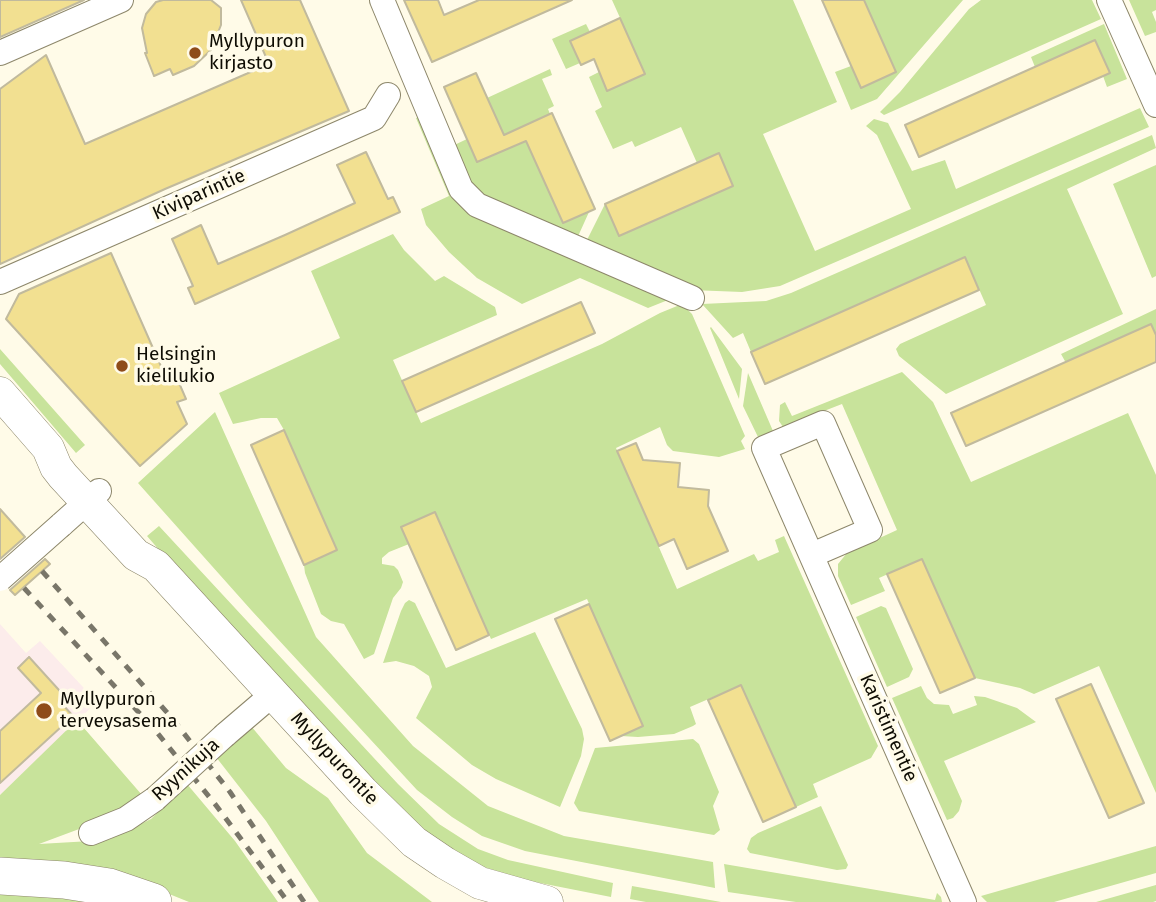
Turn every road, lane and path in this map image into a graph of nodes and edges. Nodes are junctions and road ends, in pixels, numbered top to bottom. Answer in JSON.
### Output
{"nodes":[{"id":1,"x":121,"y":0,"type":"edge"},
{"id":2,"x":382,"y":0,"type":"edge"},
{"id":3,"x":1109,"y":0,"type":"edge"},
{"id":4,"x":0,"y":53,"type":"edge"},
{"id":5,"x":388,"y":95,"type":"dead end"},
{"id":6,"x":1156,"y":105,"type":"edge"},
{"id":7,"x":0,"y":282,"type":"edge"},
{"id":8,"x":692,"y":298,"type":"dead end"},
{"id":9,"x":0,"y":393,"type":"edge"},
{"id":10,"x":93,"y":497,"type":"junction"},
{"id":11,"x":812,"y":555,"type":"junction"},
{"id":12,"x":0,"y":579,"type":"edge"},
{"id":13,"x":273,"y":694,"type":"junction"},
{"id":14,"x":91,"y":833,"type":"dead end"},
{"id":15,"x":0,"y":876,"type":"edge"},
{"id":16,"x":153,"y":902,"type":"edge"},
{"id":17,"x":547,"y":902,"type":"edge"},
{"id":18,"x":963,"y":902,"type":"edge"}],
"edges":[{"from":1,"to":4,"type":"street"},
{"from":2,"to":8,"type":"street"},
{"from":3,"to":6,"type":"street"},
{"from":5,"to":7,"type":"street","name":"Kiviparintie"},
{"from":9,"to":10,"type":"main road","name":"Myllypurontie"},
{"from":10,"to":12,"type":"street","bridge":true},
{"from":10,"to":13,"type":"main road","name":"Myllypurontie"},
{"from":11,"to":11,"type":"street","name":"Karistimentie"},
{"from":11,"to":18,"type":"street","name":"Karistimentie"},
{"from":13,"to":14,"type":"street","name":"Ryynikuja","bridge":true},
{"from":13,"to":17,"type":"main road","name":"Myllypurontie"},
{"from":15,"to":16,"type":"highway"}]}
